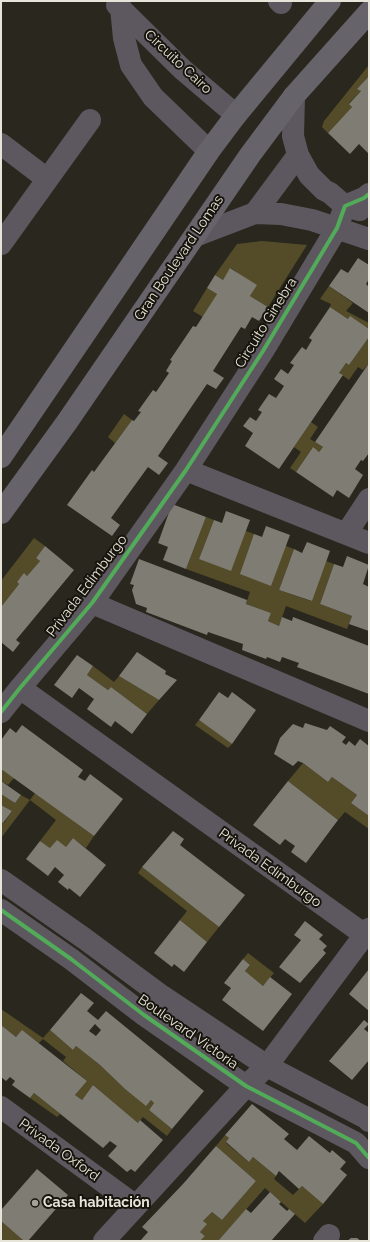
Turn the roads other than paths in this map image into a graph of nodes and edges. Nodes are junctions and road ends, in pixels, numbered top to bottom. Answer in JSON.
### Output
{"nodes":[{"id":1,"x":330,"y":1,"type":"edge"},
{"id":2,"x":117,"y":5,"type":"edge"},
{"id":3,"x":369,"y":12,"type":"edge"},
{"id":4,"x":294,"y":96,"type":"junction"},
{"id":5,"x":236,"y":114,"type":"junction"},
{"id":6,"x":90,"y":120,"type":"dead end"},
{"id":7,"x":1,"y":144,"type":"edge"},
{"id":8,"x":209,"y":151,"type":"junction"},
{"id":9,"x":298,"y":156,"type":"junction"},
{"id":10,"x":47,"y":179,"type":"junction"},
{"id":11,"x":369,"y":194,"type":"edge"},
{"id":12,"x":346,"y":206,"type":"junction"},
{"id":13,"x":369,"y":212,"type":"edge"},
{"id":14,"x":256,"y":213,"type":"junction"},
{"id":15,"x":337,"y":228,"type":"junction"},
{"id":16,"x":195,"y":236,"type":"junction"},
{"id":17,"x":369,"y":239,"type":"edge"},
{"id":18,"x":1,"y":244,"type":"edge"},
{"id":19,"x":137,"y":258,"type":"junction"},
{"id":20,"x":164,"y":280,"type":"junction"},
{"id":21,"x":1,"y":457,"type":"edge"},
{"id":22,"x":186,"y":470,"type":"junction"},
{"id":23,"x":369,"y":499,"type":"edge"},
{"id":24,"x":1,"y":513,"type":"edge"},
{"id":25,"x":346,"y":534,"type":"junction"},
{"id":26,"x":369,"y":543,"type":"edge"},
{"id":27,"x":92,"y":603,"type":"junction"},
{"id":28,"x":20,"y":688,"type":"junction"},
{"id":29,"x":1,"y":712,"type":"edge"},
{"id":30,"x":369,"y":721,"type":"edge"},
{"id":31,"x":1,"y":880,"type":"edge"},
{"id":32,"x":1,"y":910,"type":"edge"},
{"id":33,"x":367,"y":932,"type":"edge"},
{"id":34,"x":85,"y":938,"type":"junction"},
{"id":35,"x":71,"y":959,"type":"junction"},
{"id":36,"x":266,"y":1066,"type":"junction"},
{"id":37,"x":246,"y":1086,"type":"junction"},
{"id":38,"x":1,"y":1108,"type":"edge"},
{"id":39,"x":369,"y":1121,"type":"edge"},
{"id":40,"x":369,"y":1158,"type":"edge"},
{"id":41,"x":136,"y":1206,"type":"junction"},
{"id":42,"x":104,"y":1241,"type":"edge"}],
"edges":[{"from":1,"to":5,"type":"main road"},
{"from":2,"to":5,"type":"street","name":"Circuito Cairo"},
{"from":2,"to":8,"type":"street","name":"Circuito Cairo"},
{"from":3,"to":4,"type":"main road","name":"Gran Boulevard Lomas"},
{"from":4,"to":9,"type":"street"},
{"from":4,"to":16,"type":"main road","name":"Gran Boulevard Lomas"},
{"from":5,"to":8,"type":"main road"},
{"from":6,"to":10,"type":"street"},
{"from":7,"to":10,"type":"street"},
{"from":8,"to":19,"type":"main road"},
{"from":9,"to":12,"type":"street"},
{"from":9,"to":14,"type":"street"},
{"from":10,"to":18,"type":"street"},
{"from":11,"to":12,"type":"street"},
{"from":12,"to":13,"type":"street"},
{"from":12,"to":15,"type":"street","name":"Circuito Ginebra"},
{"from":14,"to":15,"type":"street"},
{"from":14,"to":16,"type":"street"},
{"from":15,"to":17,"type":"street"},
{"from":15,"to":22,"type":"street","name":"Circuito Ginebra"},
{"from":16,"to":20,"type":"main road","name":"Gran Boulevard Lomas"},
{"from":19,"to":20,"type":"main road"},
{"from":19,"to":21,"type":"main road"},
{"from":20,"to":24,"type":"main road","name":"Gran Boulevard Lomas"},
{"from":22,"to":25,"type":"street"},
{"from":22,"to":27,"type":"street","name":"Privada Edimburgo"},
{"from":23,"to":25,"type":"street"},
{"from":25,"to":26,"type":"street"},
{"from":27,"to":28,"type":"street","name":"Privada Edimburgo"},
{"from":27,"to":30,"type":"street","name":"Privada Edimburgo"},
{"from":28,"to":29,"type":"street","name":"Privada Edimburgo"},
{"from":28,"to":33,"type":"street","name":"Privada Edimburgo"},
{"from":31,"to":34,"type":"street","name":"Boulevard Victoria"},
{"from":32,"to":35,"type":"street","name":"Boulevard Victoria"},
{"from":33,"to":36,"type":"street","name":"Privada Edimburgo"},
{"from":34,"to":35,"type":"street"},
{"from":34,"to":36,"type":"street","name":"Boulevard Victoria"},
{"from":35,"to":37,"type":"street","name":"Boulevard Victoria"},
{"from":36,"to":37,"type":"street","name":"Privada Edimburgo"},
{"from":36,"to":39,"type":"street","name":"Boulevard Victoria"},
{"from":37,"to":40,"type":"street","name":"Boulevard Victoria"},
{"from":37,"to":41,"type":"street"},
{"from":38,"to":41,"type":"street","name":"Privada Oxford"},
{"from":41,"to":42,"type":"street"}]}
